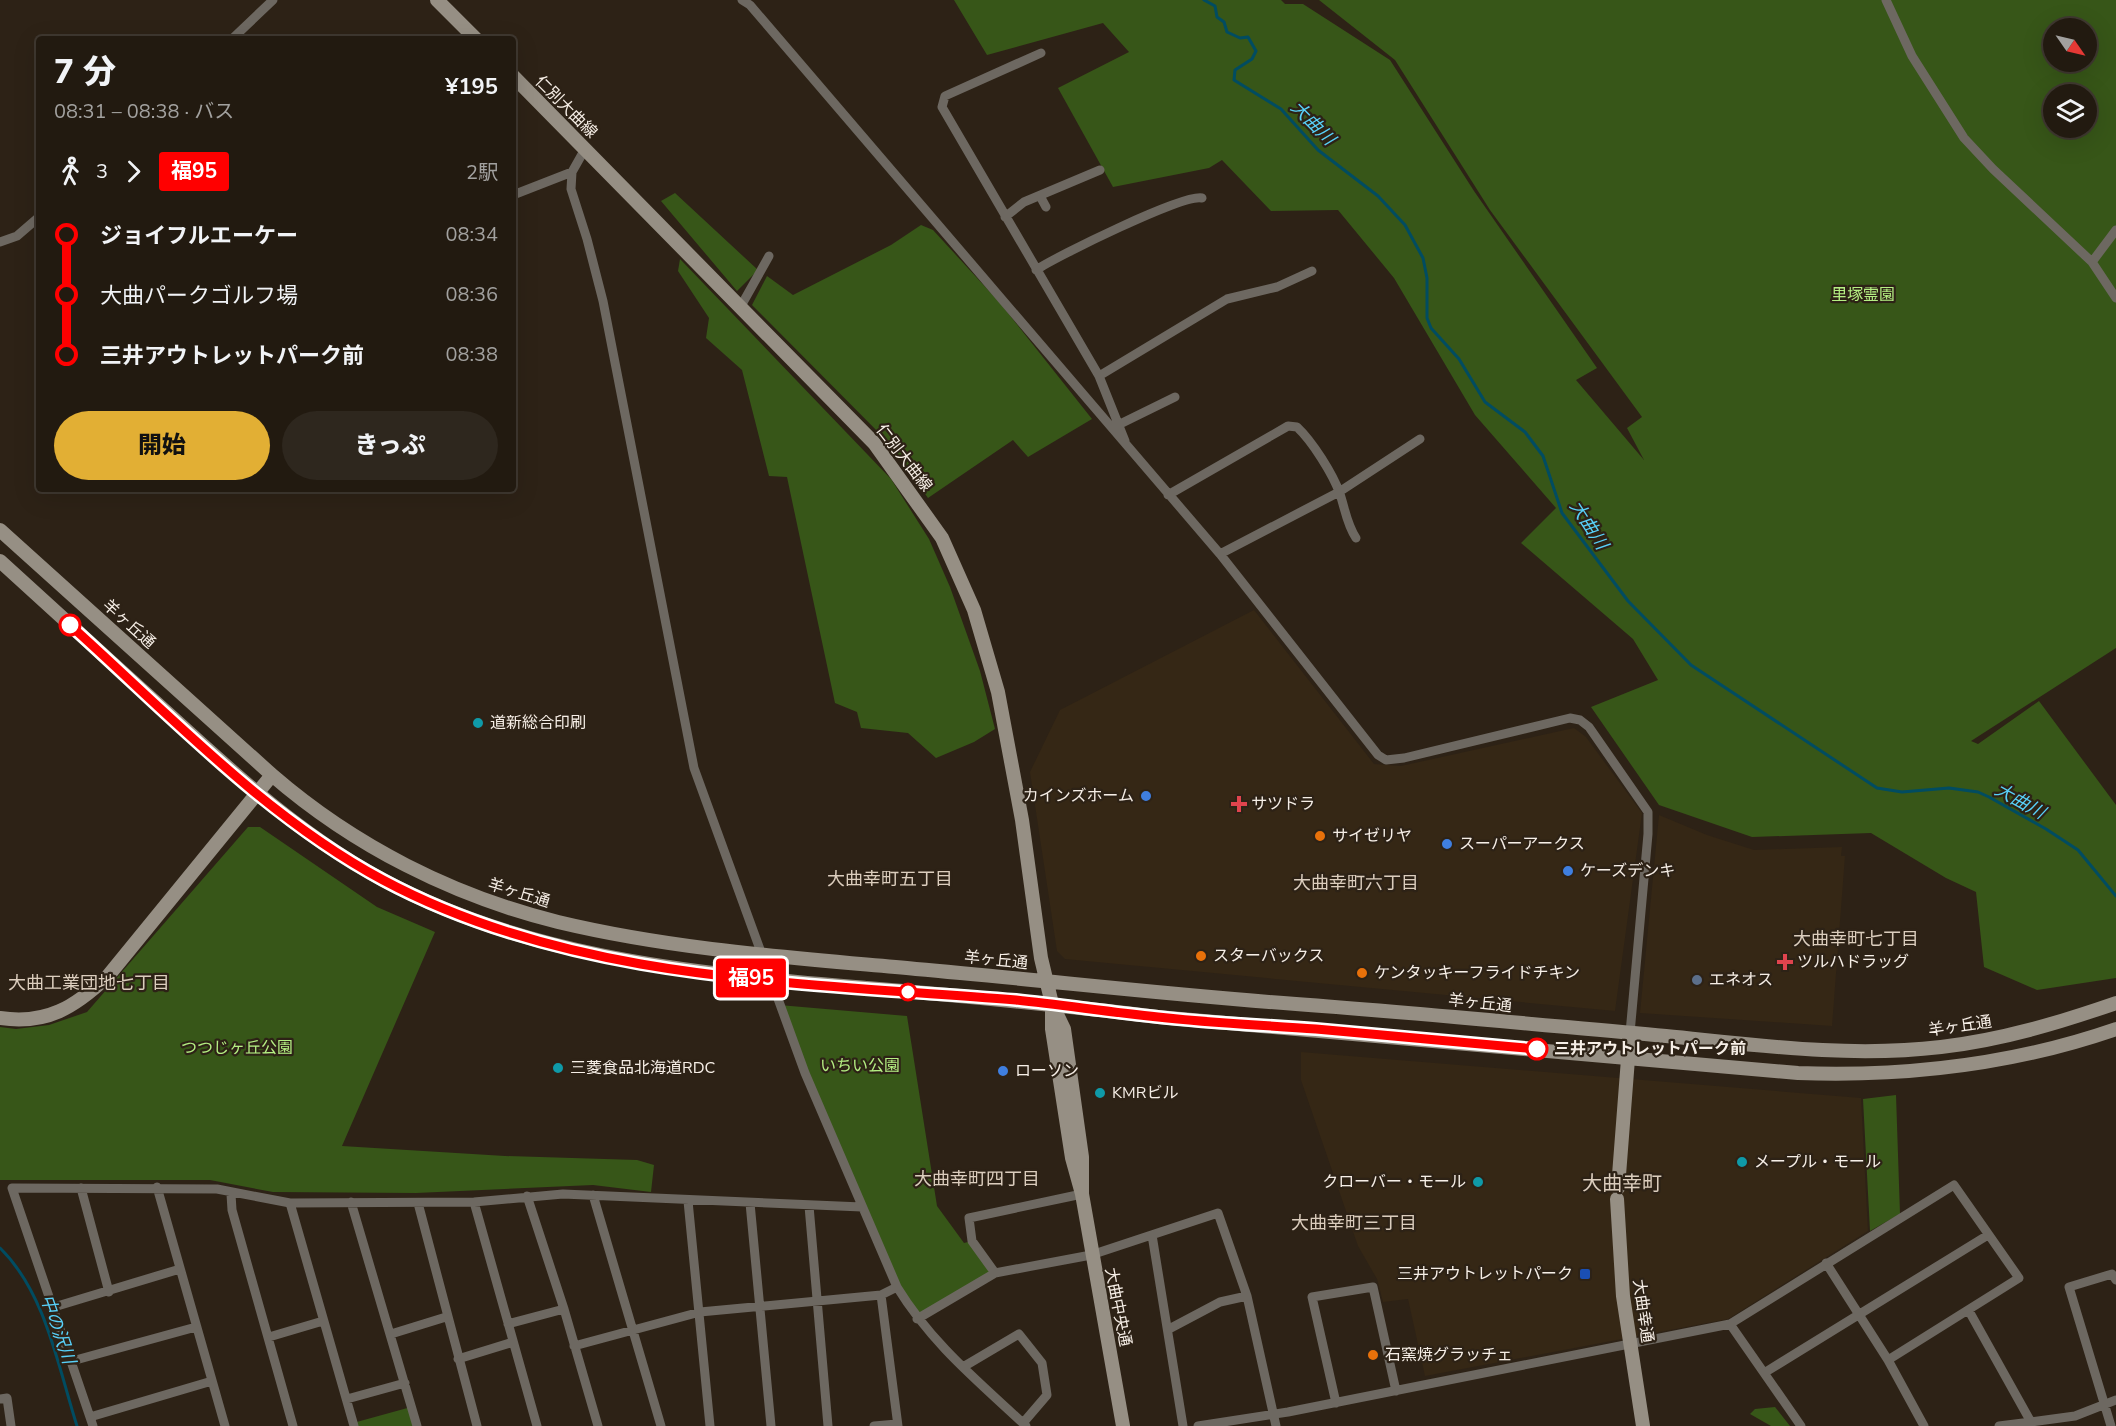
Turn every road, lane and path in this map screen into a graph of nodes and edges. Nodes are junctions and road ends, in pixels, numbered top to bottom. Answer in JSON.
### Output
{"nodes":[{"id":1,"x":273,"y":0,"type":"edge"},
{"id":2,"x":437,"y":0,"type":"edge"},
{"id":3,"x":742,"y":0,"type":"edge"},
{"id":4,"x":1887,"y":0,"type":"edge"},
{"id":5,"x":235,"y":36,"type":"edge"},
{"id":6,"x":473,"y":36,"type":"edge"},
{"id":7,"x":1041,"y":53,"type":"dead end"},
{"id":8,"x":516,"y":79,"type":"edge"},
{"id":9,"x":585,"y":149,"type":"junction"},
{"id":10,"x":1100,"y":170,"type":"dead end"},
{"id":11,"x":572,"y":172,"type":"junction"},
{"id":12,"x":516,"y":194,"type":"edge"},
{"id":13,"x":1040,"y":196,"type":"junction"},
{"id":14,"x":1202,"y":198,"type":"dead end"},
{"id":15,"x":1046,"y":207,"type":"dead end"},
{"id":16,"x":1005,"y":217,"type":"junction"},
{"id":17,"x":36,"y":220,"type":"edge"},
{"id":18,"x":2116,"y":230,"type":"edge"},
{"id":19,"x":0,"y":242,"type":"edge"},
{"id":20,"x":769,"y":256,"type":"dead end"},
{"id":21,"x":2092,"y":262,"type":"junction"},
{"id":22,"x":1036,"y":270,"type":"junction"},
{"id":23,"x":1312,"y":271,"type":"dead end"},
{"id":24,"x":2116,"y":298,"type":"edge"},
{"id":25,"x":741,"y":306,"type":"junction"},
{"id":26,"x":1099,"y":376,"type":"junction"},
{"id":27,"x":1175,"y":397,"type":"dead end"},
{"id":28,"x":1118,"y":425,"type":"junction"},
{"id":29,"x":1420,"y":439,"type":"dead end"},
{"id":30,"x":1128,"y":449,"type":"junction"},
{"id":31,"x":1339,"y":492,"type":"junction"},
{"id":32,"x":1168,"y":495,"type":"junction"},
{"id":33,"x":0,"y":530,"type":"edge"},
{"id":34,"x":1356,"y":538,"type":"dead end"},
{"id":35,"x":1220,"y":554,"type":"junction"},
{"id":36,"x":0,"y":561,"type":"edge"},
{"id":37,"x":272,"y":775,"type":"junction"},
{"id":38,"x":258,"y":794,"type":"junction"},
{"id":39,"x":762,"y":954,"type":"junction"},
{"id":40,"x":771,"y":980,"type":"junction"},
{"id":41,"x":1047,"y":981,"type":"junction"},
{"id":42,"x":2116,"y":1003,"type":"edge"},
{"id":43,"x":1052,"y":1004,"type":"junction"},
{"id":44,"x":0,"y":1018,"type":"edge"},
{"id":45,"x":2116,"y":1029,"type":"edge"},
{"id":46,"x":1630,"y":1034,"type":"junction"},
{"id":47,"x":1628,"y":1057,"type":"junction"},
{"id":48,"x":157,"y":1187,"type":"junction"},
{"id":49,"x":81,"y":1188,"type":"junction"},
{"id":50,"x":231,"y":1194,"type":"junction"},
{"id":51,"x":1082,"y":1194,"type":"junction"},
{"id":52,"x":593,"y":1195,"type":"junction"},
{"id":53,"x":527,"y":1196,"type":"junction"},
{"id":54,"x":688,"y":1201,"type":"junction"},
{"id":55,"x":351,"y":1202,"type":"junction"},
{"id":56,"x":474,"y":1202,"type":"junction"},
{"id":57,"x":291,"y":1203,"type":"junction"},
{"id":58,"x":418,"y":1203,"type":"junction"},
{"id":59,"x":750,"y":1203,"type":"junction"},
{"id":60,"x":809,"y":1206,"type":"junction"},
{"id":61,"x":862,"y":1207,"type":"junction"},
{"id":62,"x":1152,"y":1235,"type":"junction"},
{"id":63,"x":1988,"y":1235,"type":"junction"},
{"id":64,"x":1091,"y":1255,"type":"junction"},
{"id":65,"x":1826,"y":1263,"type":"junction"},
{"id":66,"x":180,"y":1269,"type":"junction"},
{"id":67,"x":995,"y":1273,"type":"junction"},
{"id":68,"x":2116,"y":1280,"type":"edge"},
{"id":69,"x":897,"y":1287,"type":"junction"},
{"id":70,"x":109,"y":1292,"type":"junction"},
{"id":71,"x":881,"y":1295,"type":"junction"},
{"id":72,"x":1247,"y":1296,"type":"junction"},
{"id":73,"x":817,"y":1300,"type":"junction"},
{"id":74,"x":759,"y":1305,"type":"junction"},
{"id":75,"x":54,"y":1307,"type":"junction"},
{"id":76,"x":564,"y":1309,"type":"junction"},
{"id":77,"x":1969,"y":1311,"type":"junction"},
{"id":78,"x":700,"y":1312,"type":"junction"},
{"id":79,"x":1858,"y":1315,"type":"junction"},
{"id":80,"x":446,"y":1317,"type":"junction"},
{"id":81,"x":916,"y":1319,"type":"junction"},
{"id":82,"x":323,"y":1321,"type":"junction"},
{"id":83,"x":508,"y":1324,"type":"junction"},
{"id":84,"x":1730,"y":1324,"type":"junction"},
{"id":85,"x":196,"y":1327,"type":"junction"},
{"id":86,"x":631,"y":1329,"type":"junction"},
{"id":87,"x":1168,"y":1329,"type":"junction"},
{"id":88,"x":391,"y":1334,"type":"junction"},
{"id":89,"x":269,"y":1338,"type":"junction"},
{"id":90,"x":513,"y":1342,"type":"junction"},
{"id":91,"x":1630,"y":1344,"type":"junction"},
{"id":92,"x":574,"y":1347,"type":"junction"},
{"id":93,"x":458,"y":1359,"type":"junction"},
{"id":94,"x":1888,"y":1360,"type":"junction"},
{"id":95,"x":72,"y":1361,"type":"junction"},
{"id":96,"x":963,"y":1367,"type":"junction"},
{"id":97,"x":1764,"y":1373,"type":"junction"},
{"id":98,"x":212,"y":1381,"type":"junction"},
{"id":99,"x":405,"y":1383,"type":"junction"},
{"id":100,"x":1396,"y":1391,"type":"junction"},
{"id":101,"x":0,"y":1399,"type":"edge"},
{"id":102,"x":347,"y":1399,"type":"junction"},
{"id":103,"x":2116,"y":1400,"type":"edge"},
{"id":104,"x":1336,"y":1403,"type":"junction"},
{"id":105,"x":2105,"y":1405,"type":"junction"},
{"id":106,"x":1273,"y":1415,"type":"junction"},
{"id":107,"x":92,"y":1421,"type":"edge"},
{"id":108,"x":2031,"y":1422,"type":"junction"},
{"id":109,"x":2052,"y":1423,"type":"edge"},
{"id":110,"x":897,"y":1425,"type":"edge"},
{"id":111,"x":1025,"y":1425,"type":"edge"},
{"id":112,"x":10,"y":1426,"type":"edge"},
{"id":113,"x":225,"y":1426,"type":"edge"},
{"id":114,"x":293,"y":1426,"type":"edge"},
{"id":115,"x":354,"y":1426,"type":"edge"},
{"id":116,"x":417,"y":1426,"type":"edge"},
{"id":117,"x":477,"y":1426,"type":"edge"},
{"id":118,"x":537,"y":1426,"type":"edge"},
{"id":119,"x":598,"y":1426,"type":"edge"},
{"id":120,"x":661,"y":1426,"type":"edge"},
{"id":121,"x":710,"y":1426,"type":"edge"},
{"id":122,"x":771,"y":1426,"type":"edge"},
{"id":123,"x":828,"y":1426,"type":"edge"},
{"id":124,"x":874,"y":1426,"type":"edge"},
{"id":125,"x":1123,"y":1426,"type":"edge"},
{"id":126,"x":1183,"y":1426,"type":"edge"},
{"id":127,"x":1198,"y":1426,"type":"edge"},
{"id":128,"x":1276,"y":1426,"type":"edge"},
{"id":129,"x":1643,"y":1426,"type":"edge"},
{"id":130,"x":1801,"y":1426,"type":"edge"},
{"id":131,"x":1924,"y":1426,"type":"edge"},
{"id":132,"x":1999,"y":1426,"type":"edge"},
{"id":133,"x":2111,"y":1426,"type":"edge"}],
"edges":[{"from":1,"to":5,"type":"street"},
{"from":2,"to":6,"type":"main road"},
{"from":3,"to":30,"type":"street"},
{"from":4,"to":21,"type":"street"},
{"from":7,"to":16,"type":"street"},
{"from":8,"to":9,"type":"main road","name":"仁別大曲線"},
{"from":9,"to":11,"type":"street"},
{"from":9,"to":25,"type":"main road","name":"仁別大曲線"},
{"from":10,"to":13,"type":"street"},
{"from":11,"to":12,"type":"street"},
{"from":11,"to":39,"type":"street"},
{"from":13,"to":15,"type":"street"},
{"from":13,"to":16,"type":"street"},
{"from":14,"to":22,"type":"street"},
{"from":16,"to":22,"type":"street"},
{"from":17,"to":19,"type":"street"},
{"from":18,"to":21,"type":"street"},
{"from":20,"to":25,"type":"street"},
{"from":21,"to":24,"type":"street"},
{"from":22,"to":26,"type":"street"},
{"from":23,"to":26,"type":"street"},
{"from":25,"to":41,"type":"main road","name":"仁別大曲線"},
{"from":26,"to":28,"type":"street"},
{"from":27,"to":28,"type":"street"},
{"from":28,"to":30,"type":"street"},
{"from":29,"to":31,"type":"street"},
{"from":30,"to":32,"type":"street"},
{"from":31,"to":32,"type":"street"},
{"from":31,"to":34,"type":"street"},
{"from":31,"to":35,"type":"street"},
{"from":32,"to":35,"type":"street"},
{"from":33,"to":37,"type":"main road","name":"羊ヶ丘通"},
{"from":35,"to":46,"type":"street"},
{"from":36,"to":38,"type":"main road"},
{"from":37,"to":38,"type":"main road"},
{"from":37,"to":39,"type":"main road","name":"羊ヶ丘通"},
{"from":38,"to":40,"type":"main road"},
{"from":38,"to":44,"type":"main road"},
{"from":39,"to":40,"type":"street"},
{"from":39,"to":41,"type":"main road","name":"羊ヶ丘通"},
{"from":40,"to":43,"type":"main road"},
{"from":40,"to":61,"type":"street"},
{"from":41,"to":43,"type":"main road","name":"大曲中央通"},
{"from":41,"to":46,"type":"main road","name":"羊ヶ丘通"},
{"from":42,"to":46,"type":"main road","name":"羊ヶ丘通"},
{"from":43,"to":47,"type":"main road"},
{"from":43,"to":51,"type":"main road","name":"大曲中央通"},
{"from":45,"to":47,"type":"main road"},
{"from":46,"to":47,"type":"main road","name":"大曲幸通"},
{"from":47,"to":91,"type":"main road","name":"大曲幸通"},
{"from":48,"to":49,"type":"street"},
{"from":48,"to":50,"type":"street"},
{"from":48,"to":66,"type":"street"},
{"from":49,"to":70,"type":"street"},
{"from":49,"to":75,"type":"street"},
{"from":50,"to":57,"type":"street"},
{"from":50,"to":89,"type":"street"},
{"from":51,"to":64,"type":"main road","name":"大曲中央通"},
{"from":51,"to":67,"type":"street"},
{"from":52,"to":53,"type":"street"},
{"from":52,"to":54,"type":"street"},
{"from":52,"to":86,"type":"street"},
{"from":53,"to":56,"type":"street"},
{"from":53,"to":76,"type":"street"},
{"from":54,"to":59,"type":"street"},
{"from":54,"to":78,"type":"street"},
{"from":55,"to":57,"type":"street"},
{"from":55,"to":58,"type":"street"},
{"from":55,"to":88,"type":"street"},
{"from":56,"to":58,"type":"street"},
{"from":56,"to":83,"type":"street"},
{"from":57,"to":82,"type":"street"},
{"from":58,"to":80,"type":"street"},
{"from":59,"to":60,"type":"street"},
{"from":59,"to":74,"type":"street"},
{"from":60,"to":61,"type":"street"},
{"from":60,"to":73,"type":"street"},
{"from":61,"to":69,"type":"street"},
{"from":62,"to":64,"type":"street"},
{"from":62,"to":72,"type":"street"},
{"from":62,"to":87,"type":"street"},
{"from":63,"to":65,"type":"street"},
{"from":63,"to":77,"type":"street"},
{"from":63,"to":79,"type":"street"},
{"from":64,"to":67,"type":"street"},
{"from":64,"to":125,"type":"main road","name":"大曲中央通"},
{"from":65,"to":79,"type":"street"},
{"from":65,"to":84,"type":"street"},
{"from":66,"to":70,"type":"street"},
{"from":66,"to":85,"type":"street"},
{"from":67,"to":81,"type":"street"},
{"from":68,"to":105,"type":"street"},
{"from":69,"to":71,"type":"street"},
{"from":69,"to":81,"type":"street"},
{"from":70,"to":75,"type":"street"},
{"from":71,"to":73,"type":"street"},
{"from":71,"to":110,"type":"street"},
{"from":72,"to":87,"type":"street"},
{"from":72,"to":106,"type":"street"},
{"from":73,"to":74,"type":"street"},
{"from":73,"to":123,"type":"street"},
{"from":74,"to":78,"type":"street"},
{"from":74,"to":122,"type":"street"},
{"from":75,"to":95,"type":"street"},
{"from":76,"to":83,"type":"street"},
{"from":76,"to":92,"type":"street"},
{"from":77,"to":94,"type":"street"},
{"from":77,"to":108,"type":"street"},
{"from":78,"to":86,"type":"street"},
{"from":78,"to":121,"type":"street"},
{"from":79,"to":94,"type":"street"},
{"from":79,"to":97,"type":"street"},
{"from":80,"to":88,"type":"street"},
{"from":80,"to":93,"type":"street"},
{"from":81,"to":96,"type":"street"},
{"from":82,"to":89,"type":"street"},
{"from":82,"to":102,"type":"street"},
{"from":83,"to":90,"type":"street"},
{"from":84,"to":91,"type":"street"},
{"from":84,"to":97,"type":"street"},
{"from":85,"to":95,"type":"street"},
{"from":85,"to":98,"type":"street"},
{"from":86,"to":92,"type":"street"},
{"from":86,"to":120,"type":"street"},
{"from":87,"to":126,"type":"street"},
{"from":88,"to":99,"type":"street"},
{"from":89,"to":114,"type":"street"},
{"from":90,"to":93,"type":"street"},
{"from":90,"to":118,"type":"street"},
{"from":91,"to":100,"type":"street"},
{"from":91,"to":129,"type":"main road","name":"大曲幸通"},
{"from":92,"to":119,"type":"street"},
{"from":93,"to":117,"type":"street"},
{"from":94,"to":131,"type":"street"},
{"from":95,"to":107,"type":"street"},
{"from":96,"to":111,"type":"street"},
{"from":96,"to":111,"type":"street"},
{"from":97,"to":130,"type":"street"},
{"from":98,"to":107,"type":"street"},
{"from":98,"to":113,"type":"street"},
{"from":99,"to":102,"type":"street"},
{"from":99,"to":116,"type":"street"},
{"from":100,"to":104,"type":"street"},
{"from":100,"to":104,"type":"street"},
{"from":101,"to":112,"type":"street"},
{"from":102,"to":115,"type":"street"},
{"from":103,"to":105,"type":"street"},
{"from":104,"to":106,"type":"street"},
{"from":105,"to":109,"type":"street"},
{"from":105,"to":133,"type":"street"},
{"from":106,"to":127,"type":"street"},
{"from":106,"to":128,"type":"street"},
{"from":108,"to":109,"type":"street"},
{"from":108,"to":132,"type":"street"},
{"from":110,"to":124,"type":"street"}]}
